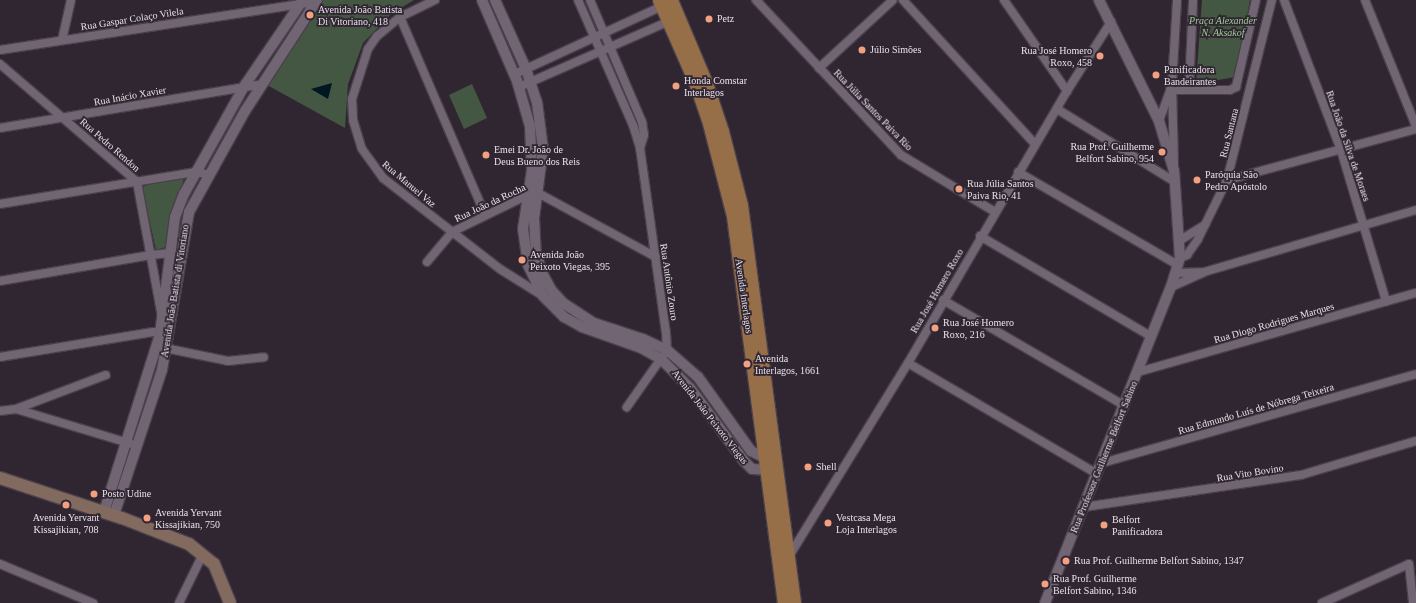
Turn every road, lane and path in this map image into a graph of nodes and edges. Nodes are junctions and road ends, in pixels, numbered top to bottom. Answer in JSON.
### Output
{"nodes":[{"id":1,"x":71,"y":0,"type":"edge"},
{"id":2,"x":434,"y":0,"type":"edge"},
{"id":3,"x":482,"y":0,"type":"edge"},
{"id":4,"x":495,"y":0,"type":"edge"},
{"id":5,"x":578,"y":0,"type":"edge"},
{"id":6,"x":590,"y":0,"type":"edge"},
{"id":7,"x":756,"y":0,"type":"edge"},
{"id":8,"x":892,"y":0,"type":"edge"},
{"id":9,"x":903,"y":0,"type":"edge"},
{"id":10,"x":1004,"y":0,"type":"edge"},
{"id":11,"x":1099,"y":0,"type":"edge"},
{"id":12,"x":1176,"y":0,"type":"edge"},
{"id":13,"x":1193,"y":0,"type":"edge"},
{"id":14,"x":1256,"y":0,"type":"edge"},
{"id":15,"x":1272,"y":0,"type":"edge"},
{"id":16,"x":1284,"y":0,"type":"edge"},
{"id":17,"x":1365,"y":0,"type":"edge"},
{"id":18,"x":316,"y":1,"type":"edge"},
{"id":19,"x":301,"y":2,"type":"edge"},
{"id":20,"x":664,"y":2,"type":"edge"},
{"id":21,"x":400,"y":17,"type":"junction"},
{"id":22,"x":669,"y":21,"type":"junction"},
{"id":23,"x":1111,"y":22,"type":"junction"},
{"id":24,"x":604,"y":34,"type":"junction"},
{"id":25,"x":594,"y":38,"type":"junction"},
{"id":26,"x":62,"y":40,"type":"junction"},
{"id":27,"x":610,"y":47,"type":"junction"},
{"id":28,"x":0,"y":50,"type":"edge"},
{"id":29,"x":600,"y":52,"type":"junction"},
{"id":30,"x":0,"y":64,"type":"edge"},
{"id":31,"x":819,"y":68,"type":"junction"},
{"id":32,"x":526,"y":69,"type":"junction"},
{"id":33,"x":515,"y":74,"type":"junction"},
{"id":34,"x":531,"y":82,"type":"junction"},
{"id":35,"x":263,"y":84,"type":"junction"},
{"id":36,"x":245,"y":85,"type":"junction"},
{"id":37,"x":519,"y":86,"type":"junction"},
{"id":38,"x":1172,"y":88,"type":"junction"},
{"id":39,"x":1190,"y":89,"type":"junction"},
{"id":40,"x":1067,"y":91,"type":"junction"},
{"id":41,"x":1056,"y":109,"type":"junction"},
{"id":42,"x":63,"y":118,"type":"junction"},
{"id":43,"x":1160,"y":121,"type":"junction"},
{"id":44,"x":1416,"y":127,"type":"edge"},
{"id":45,"x":0,"y":128,"type":"edge"},
{"id":46,"x":1035,"y":144,"type":"junction"},
{"id":47,"x":640,"y":148,"type":"junction"},
{"id":48,"x":1341,"y":150,"type":"junction"},
{"id":49,"x":1174,"y":171,"type":"junction"},
{"id":50,"x":196,"y":172,"type":"junction"},
{"id":51,"x":1018,"y":172,"type":"junction"},
{"id":52,"x":210,"y":175,"type":"junction"},
{"id":53,"x":1227,"y":180,"type":"junction"},
{"id":54,"x":137,"y":182,"type":"junction"},
{"id":55,"x":1175,"y":182,"type":"junction"},
{"id":56,"x":538,"y":193,"type":"junction"},
{"id":57,"x":528,"y":195,"type":"junction"},
{"id":58,"x":0,"y":204,"type":"edge"},
{"id":59,"x":1416,"y":210,"type":"edge"},
{"id":60,"x":995,"y":212,"type":"junction"},
{"id":61,"x":485,"y":214,"type":"junction"},
{"id":62,"x":1205,"y":225,"type":"junction"},
{"id":63,"x":1365,"y":226,"type":"junction"},
{"id":64,"x":452,"y":232,"type":"junction"},
{"id":65,"x":980,"y":236,"type":"junction"},
{"id":66,"x":1179,"y":241,"type":"junction"},
{"id":67,"x":170,"y":253,"type":"junction"},
{"id":68,"x":151,"y":255,"type":"junction"},
{"id":69,"x":181,"y":256,"type":"junction"},
{"id":70,"x":656,"y":257,"type":"junction"},
{"id":71,"x":427,"y":262,"type":"dead end"},
{"id":72,"x":1178,"y":265,"type":"junction"},
{"id":73,"x":1204,"y":272,"type":"junction"},
{"id":74,"x":0,"y":281,"type":"edge"},
{"id":75,"x":1171,"y":287,"type":"junction"},
{"id":76,"x":1416,"y":293,"type":"edge"},
{"id":77,"x":543,"y":296,"type":"junction"},
{"id":78,"x":943,"y":300,"type":"junction"},
{"id":79,"x":1386,"y":301,"type":"junction"},
{"id":80,"x":162,"y":320,"type":"junction"},
{"id":81,"x":165,"y":336,"type":"junction"},
{"id":82,"x":1152,"y":337,"type":"junction"},
{"id":83,"x":161,"y":348,"type":"junction"},
{"id":84,"x":667,"y":350,"type":"junction"},
{"id":85,"x":0,"y":356,"type":"edge"},
{"id":86,"x":264,"y":358,"type":"dead end"},
{"id":87,"x":661,"y":359,"type":"junction"},
{"id":88,"x":908,"y":363,"type":"junction"},
{"id":89,"x":1138,"y":372,"type":"junction"},
{"id":90,"x":1416,"y":374,"type":"edge"},
{"id":91,"x":106,"y":375,"type":"dead end"},
{"id":92,"x":1122,"y":404,"type":"junction"},
{"id":93,"x":627,"y":407,"type":"dead end"},
{"id":94,"x":16,"y":409,"type":"junction"},
{"id":95,"x":0,"y":411,"type":"edge"},
{"id":96,"x":1416,"y":441,"type":"edge"},
{"id":97,"x":126,"y":442,"type":"junction"},
{"id":98,"x":136,"y":445,"type":"junction"},
{"id":99,"x":769,"y":456,"type":"junction"},
{"id":100,"x":1102,"y":463,"type":"junction"},
{"id":101,"x":770,"y":470,"type":"junction"},
{"id":102,"x":1097,"y":474,"type":"junction"},
{"id":103,"x":0,"y":478,"type":"edge"},
{"id":104,"x":1084,"y":507,"type":"junction"},
{"id":105,"x":109,"y":514,"type":"junction"},
{"id":106,"x":203,"y":554,"type":"junction"},
{"id":107,"x":788,"y":558,"type":"junction"},
{"id":108,"x":0,"y":564,"type":"edge"},
{"id":109,"x":778,"y":569,"type":"junction"},
{"id":110,"x":93,"y":603,"type":"edge"},
{"id":111,"x":179,"y":603,"type":"edge"},
{"id":112,"x":230,"y":603,"type":"edge"},
{"id":113,"x":784,"y":603,"type":"edge"},
{"id":114,"x":794,"y":603,"type":"edge"},
{"id":115,"x":1045,"y":603,"type":"edge"},
{"id":116,"x":1322,"y":603,"type":"edge"},
{"id":117,"x":1413,"y":603,"type":"edge"}],
"edges":[{"from":1,"to":26,"type":"street"},
{"from":2,"to":21,"type":"street","name":"Rua Manuel Vaz"},
{"from":3,"to":33,"type":"street","name":"Avenida João Peixoto Viegas"},
{"from":4,"to":32,"type":"street","name":"Avenida João Peixoto Viegas"},
{"from":5,"to":25,"type":"street","name":"Rua Antônio Zouro"},
{"from":6,"to":24,"type":"street","name":"Rua Antônio Zouro"},
{"from":7,"to":31,"type":"street","name":"Rua Júlia Santos Paiva Rio"},
{"from":8,"to":31,"type":"street"},
{"from":9,"to":46,"type":"street"},
{"from":10,"to":40,"type":"street"},
{"from":11,"to":23,"type":"street"},
{"from":12,"to":38,"type":"street"},
{"from":13,"to":39,"type":"street"},
{"from":14,"to":39,"type":"street"},
{"from":15,"to":53,"type":"street","name":"Rua Santana"},
{"from":16,"to":48,"type":"street","name":"Rua João da Silva de Moraes"},
{"from":17,"to":44,"type":"street"},
{"from":18,"to":19,"type":"street","name":"Rua Gaspar Colaço Vilela"},
{"from":18,"to":35,"type":"street","name":"Avenida João Batista di Vitoriano"},
{"from":19,"to":26,"type":"street","name":"Rua Gaspar Colaço Vilela"},
{"from":19,"to":36,"type":"street","name":"Avenida João Batista di Vitoriano"},
{"from":20,"to":22,"type":"main road","name":"Avenida Interlagos"},
{"from":20,"to":24,"type":"street"},
{"from":20,"to":99,"type":"main road","name":"Avenida Interlagos"},
{"from":21,"to":61,"type":"street"},
{"from":21,"to":64,"type":"street","name":"Rua Manuel Vaz"},
{"from":22,"to":27,"type":"street"},
{"from":22,"to":99,"type":"main road","name":"Avenida Interlagos"},
{"from":23,"to":40,"type":"street","name":"Rua José Homero Roxo"},
{"from":23,"to":43,"type":"street"},
{"from":24,"to":25,"type":"street"},
{"from":24,"to":27,"type":"street","name":"Rua Antônio Zouro"},
{"from":25,"to":29,"type":"street","name":"Rua Antônio Zouro"},
{"from":25,"to":32,"type":"street"},
{"from":26,"to":28,"type":"street","name":"Rua Gaspar Colaço Vilela"},
{"from":27,"to":29,"type":"street"},
{"from":27,"to":47,"type":"street","name":"Rua Antônio Zouro"},
{"from":29,"to":34,"type":"street"},
{"from":29,"to":47,"type":"street","name":"Rua Antônio Zouro"},
{"from":30,"to":42,"type":"street","name":"Rua Pedro Rendon"},
{"from":31,"to":60,"type":"street","name":"Rua Júlia Santos Paiva Rio"},
{"from":32,"to":33,"type":"street"},
{"from":32,"to":34,"type":"street","name":"Avenida João Peixoto Viegas"},
{"from":33,"to":37,"type":"street","name":"Avenida João Peixoto Viegas"},
{"from":34,"to":37,"type":"street"},
{"from":34,"to":56,"type":"street","name":"Avenida João Peixoto Viegas"},
{"from":35,"to":36,"type":"street","name":"Rua Inácio Xavier"},
{"from":35,"to":52,"type":"street","name":"Avenida João Batista di Vitoriano"},
{"from":36,"to":42,"type":"street","name":"Rua Inácio Xavier"},
{"from":36,"to":50,"type":"street","name":"Avenida João Batista di Vitoriano"},
{"from":37,"to":57,"type":"street","name":"Avenida João Peixoto Viegas"},
{"from":38,"to":39,"type":"street"},
{"from":38,"to":43,"type":"street"},
{"from":38,"to":49,"type":"street"},
{"from":40,"to":41,"type":"street","name":"Rua José Homero Roxo"},
{"from":41,"to":46,"type":"street","name":"Rua José Homero Roxo"},
{"from":41,"to":55,"type":"street"},
{"from":42,"to":45,"type":"street","name":"Rua Inácio Xavier"},
{"from":42,"to":54,"type":"street","name":"Rua Pedro Rendon"},
{"from":43,"to":49,"type":"street"},
{"from":44,"to":48,"type":"street"},
{"from":46,"to":51,"type":"street","name":"Rua José Homero Roxo"},
{"from":47,"to":70,"type":"street","name":"Rua Antônio Zouro"},
{"from":48,"to":53,"type":"street"},
{"from":48,"to":63,"type":"street","name":"Rua João da Silva de Moraes"},
{"from":49,"to":55,"type":"street"},
{"from":50,"to":52,"type":"street"},
{"from":50,"to":54,"type":"street"},
{"from":50,"to":67,"type":"street","name":"Avenida João Batista di Vitoriano"},
{"from":51,"to":60,"type":"street","name":"Rua José Homero Roxo"},
{"from":51,"to":72,"type":"street"},
{"from":52,"to":69,"type":"street","name":"Avenida João Batista di Vitoriano"},
{"from":53,"to":62,"type":"street","name":"Rua Santana"},
{"from":54,"to":58,"type":"street"},
{"from":54,"to":68,"type":"street","name":"Rua Pedro Rendon"},
{"from":55,"to":66,"type":"street"},
{"from":56,"to":57,"type":"street","name":"Rua João da Rocha"},
{"from":56,"to":70,"type":"street","name":"Rua João da Rocha"},
{"from":56,"to":84,"type":"street","name":"Avenida João Peixoto Viegas"},
{"from":57,"to":61,"type":"street","name":"Rua João da Rocha"},
{"from":57,"to":77,"type":"street","name":"Avenida João Peixoto Viegas"},
{"from":59,"to":63,"type":"street"},
{"from":60,"to":65,"type":"street","name":"Rua José Homero Roxo"},
{"from":61,"to":64,"type":"street","name":"Rua João da Rocha"},
{"from":62,"to":66,"type":"street"},
{"from":62,"to":72,"type":"street","name":"Rua Santana"},
{"from":63,"to":73,"type":"street"},
{"from":63,"to":79,"type":"street","name":"Rua João da Silva de Moraes"},
{"from":64,"to":71,"type":"street","name":"Rua João da Rocha"},
{"from":64,"to":77,"type":"street","name":"Rua Manuel Vaz"},
{"from":65,"to":78,"type":"street","name":"Rua José Homero Roxo"},
{"from":65,"to":82,"type":"street"},
{"from":66,"to":72,"type":"street"},
{"from":67,"to":68,"type":"street"},
{"from":67,"to":69,"type":"street"},
{"from":67,"to":80,"type":"street","name":"Avenida João Batista di Vitoriano"},
{"from":68,"to":74,"type":"street"},
{"from":68,"to":80,"type":"street","name":"Rua Pedro Rendon"},
{"from":69,"to":81,"type":"street","name":"Avenida João Batista di Vitoriano"},
{"from":70,"to":84,"type":"street","name":"Rua Antônio Zouro"},
{"from":72,"to":73,"type":"street"},
{"from":72,"to":75,"type":"street","name":"Rua Professor Guilherme Belfort Sabino"},
{"from":73,"to":75,"type":"street"},
{"from":75,"to":82,"type":"street","name":"Rua Professor Guilherme Belfort Sabino"},
{"from":76,"to":79,"type":"street","name":"Rua Diogo Rodrigues Marques"},
{"from":77,"to":87,"type":"street","name":"Avenida João Peixoto Viegas"},
{"from":78,"to":88,"type":"street","name":"Rua José Homero Roxo"},
{"from":78,"to":92,"type":"street"},
{"from":79,"to":89,"type":"street","name":"Rua Diogo Rodrigues Marques"},
{"from":80,"to":81,"type":"street","name":"Avenida João Batista di Vitoriano"},
{"from":81,"to":83,"type":"street","name":"Avenida João Batista di Vitoriano"},
{"from":81,"to":85,"type":"street"},
{"from":82,"to":89,"type":"street","name":"Rua Professor Guilherme Belfort Sabino"},
{"from":83,"to":86,"type":"street"},
{"from":83,"to":97,"type":"street","name":"Avenida João Batista di Vitoriano"},
{"from":83,"to":98,"type":"street","name":"Avenida João Batista di Vitoriano"},
{"from":84,"to":87,"type":"street"},
{"from":84,"to":99,"type":"street","name":"Avenida João Peixoto Viegas"},
{"from":87,"to":93,"type":"street"},
{"from":87,"to":101,"type":"street","name":"Avenida João Peixoto Viegas"},
{"from":88,"to":102,"type":"street"},
{"from":88,"to":107,"type":"street","name":"Rua José Homero Roxo"},
{"from":89,"to":92,"type":"street","name":"Rua Professor Guilherme Belfort Sabino"},
{"from":90,"to":100,"type":"street","name":"Rua Edmundo Luís de Nóbrega Teixeira"},
{"from":91,"to":94,"type":"street"},
{"from":92,"to":100,"type":"street","name":"Rua Professor Guilherme Belfort Sabino"},
{"from":94,"to":95,"type":"street"},
{"from":94,"to":97,"type":"street"},
{"from":96,"to":104,"type":"street","name":"Rua Vito Bovino"},
{"from":97,"to":98,"type":"street"},
{"from":97,"to":105,"type":"street","name":"Avenida João Batista di Vitoriano"},
{"from":98,"to":105,"type":"street","name":"Avenida João Batista di Vitoriano"},
{"from":99,"to":101,"type":"main road","name":"Avenida Interlagos"},
{"from":100,"to":102,"type":"street","name":"Rua Professor Guilherme Belfort Sabino"},
{"from":101,"to":107,"type":"main road","name":"Avenida Interlagos"},
{"from":101,"to":109,"type":"main road","name":"Avenida Interlagos"},
{"from":102,"to":104,"type":"street","name":"Rua Professor Guilherme Belfort Sabino"},
{"from":103,"to":105,"type":"main road"},
{"from":104,"to":115,"type":"street","name":"Rua Professor Guilherme Belfort Sabino"},
{"from":105,"to":106,"type":"main road"},
{"from":106,"to":111,"type":"street"},
{"from":106,"to":112,"type":"main road"},
{"from":107,"to":109,"type":"street","name":"Rua José Homero Roxo"},
{"from":107,"to":114,"type":"main road","name":"Avenida Interlagos"},
{"from":108,"to":110,"type":"street"},
{"from":109,"to":113,"type":"main road","name":"Avenida Interlagos"},
{"from":116,"to":117,"type":"street"}]}
